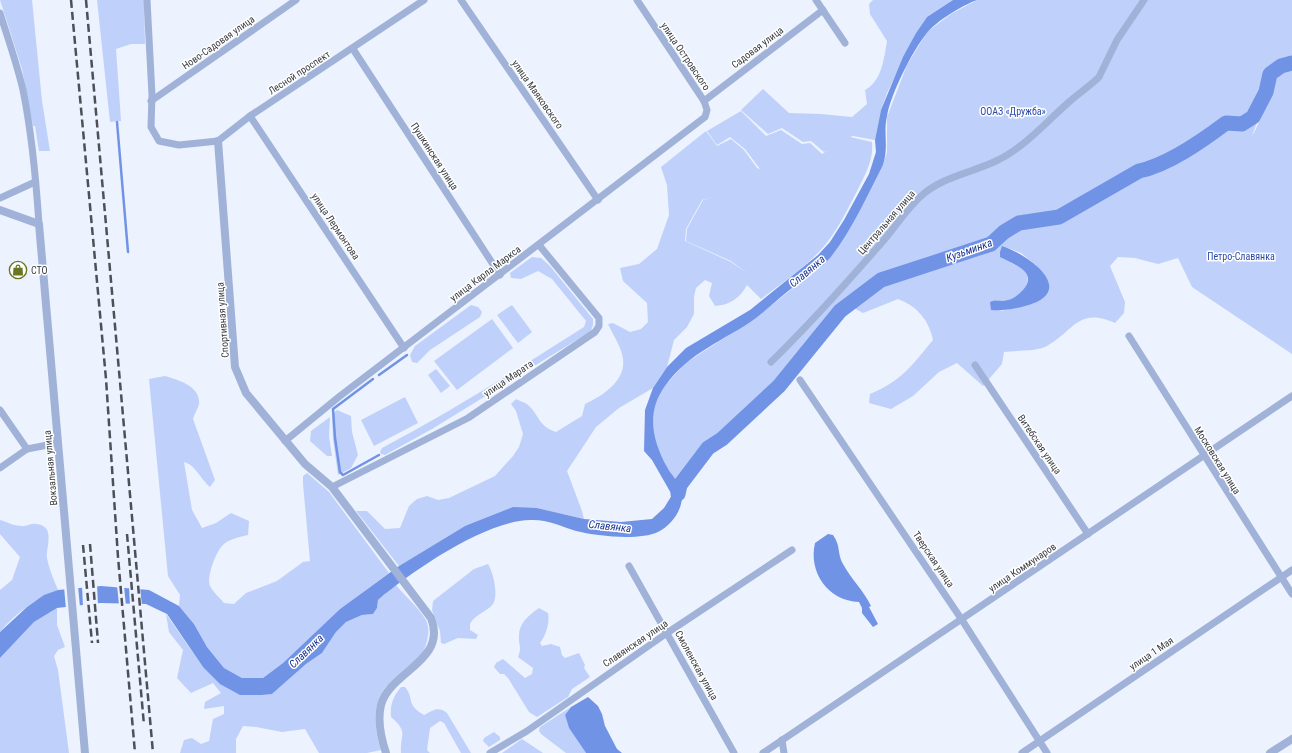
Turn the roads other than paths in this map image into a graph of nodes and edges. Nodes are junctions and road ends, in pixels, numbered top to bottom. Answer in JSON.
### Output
{"nodes":[{"id":1,"x":146,"y":0,"type":"edge"},
{"id":2,"x":296,"y":0,"type":"edge"},
{"id":3,"x":424,"y":0,"type":"edge"},
{"id":4,"x":461,"y":0,"type":"edge"},
{"id":5,"x":637,"y":0,"type":"edge"},
{"id":6,"x":816,"y":0,"type":"edge"},
{"id":7,"x":1144,"y":0,"type":"edge"},
{"id":8,"x":823,"y":10,"type":"junction"},
{"id":9,"x":0,"y":13,"type":"edge"},
{"id":10,"x":845,"y":43,"type":"dead end"},
{"id":11,"x":353,"y":49,"type":"junction"},
{"id":12,"x":151,"y":101,"type":"junction"},
{"id":13,"x":704,"y":101,"type":"junction"},
{"id":14,"x":250,"y":116,"type":"junction"},
{"id":15,"x":699,"y":123,"type":"joint"},
{"id":16,"x":218,"y":141,"type":"junction"},
{"id":17,"x":35,"y":182,"type":"junction"},
{"id":18,"x":0,"y":198,"type":"edge"},
{"id":19,"x":598,"y":200,"type":"junction"},
{"id":20,"x":0,"y":210,"type":"edge"},
{"id":21,"x":39,"y":224,"type":"junction"},
{"id":22,"x":539,"y":245,"type":"junction"},
{"id":23,"x":500,"y":275,"type":"junction"},
{"id":24,"x":1129,"y":336,"type":"dead end"},
{"id":25,"x":404,"y":348,"type":"junction"},
{"id":26,"x":771,"y":362,"type":"dead end"},
{"id":27,"x":975,"y":365,"type":"dead end"},
{"id":28,"x":800,"y":380,"type":"dead end"},
{"id":29,"x":1292,"y":396,"type":"edge"},
{"id":30,"x":0,"y":410,"type":"edge"},
{"id":31,"x":285,"y":441,"type":"junction"},
{"id":32,"x":58,"y":443,"type":"junction"},
{"id":33,"x":27,"y":449,"type":"junction"},
{"id":34,"x":1203,"y":455,"type":"junction"},
{"id":35,"x":0,"y":468,"type":"edge"},
{"id":36,"x":332,"y":487,"type":"junction"},
{"id":37,"x":1088,"y":534,"type":"junction"},
{"id":38,"x":792,"y":550,"type":"dead end"},
{"id":39,"x":629,"y":566,"type":"dead end"},
{"id":40,"x":1292,"y":570,"type":"edge"},
{"id":41,"x":1282,"y":578,"type":"junction"},
{"id":42,"x":1292,"y":594,"type":"edge"},
{"id":43,"x":962,"y":620,"type":"junction"},
{"id":44,"x":667,"y":633,"type":"junction"},
{"id":45,"x":1292,"y":739,"type":"edge"},
{"id":46,"x":782,"y":740,"type":"junction"},
{"id":47,"x":1040,"y":741,"type":"junction"},
{"id":48,"x":84,"y":753,"type":"edge"},
{"id":49,"x":386,"y":753,"type":"edge"},
{"id":50,"x":490,"y":753,"type":"edge"},
{"id":51,"x":734,"y":753,"type":"edge"},
{"id":52,"x":763,"y":753,"type":"edge"},
{"id":53,"x":784,"y":753,"type":"edge"},
{"id":54,"x":1022,"y":753,"type":"edge"},
{"id":55,"x":1047,"y":753,"type":"edge"},
{"id":56,"x":1270,"y":753,"type":"edge"}],
"edges":[{"from":1,"to":12,"type":"street"},
{"from":2,"to":12,"type":"street","name":"Ново-Садовая улица"},
{"from":3,"to":11,"type":"street","name":"Лесной проспект"},
{"from":4,"to":19,"type":"street","name":"улица Маяковского"},
{"from":5,"to":13,"type":"street","name":"улица Островского"},
{"from":6,"to":8,"type":"street"},
{"from":7,"to":26,"type":"street","name":"Центральная улица"},
{"from":8,"to":10,"type":"street"},
{"from":8,"to":13,"type":"street","name":"Садовая улица"},
{"from":9,"to":17,"type":"street","name":"Вокзальная улица"},
{"from":11,"to":14,"type":"street","name":"Лесной проспект"},
{"from":11,"to":23,"type":"street","name":"Пушкинская улица"},
{"from":12,"to":16,"type":"street"},
{"from":13,"to":15,"type":"street","name":"улица Островского"},
{"from":14,"to":16,"type":"street","name":"Лесной проспект"},
{"from":14,"to":25,"type":"street","name":"улица Лермонтова"},
{"from":15,"to":19,"type":"street","name":"улица Карла Маркса"},
{"from":16,"to":31,"type":"street","name":"Спортивная улица"},
{"from":17,"to":18,"type":"street"},
{"from":17,"to":21,"type":"street","name":"Вокзальная улица"},
{"from":19,"to":22,"type":"street","name":"улица Карла Маркса"},
{"from":20,"to":21,"type":"street"},
{"from":21,"to":32,"type":"street","name":"Вокзальная улица"},
{"from":22,"to":23,"type":"street","name":"улица Карла Маркса"},
{"from":22,"to":36,"type":"street","name":"улица Марата"},
{"from":23,"to":25,"type":"street","name":"улица Карла Маркса"},
{"from":24,"to":34,"type":"street","name":"Московская улица"},
{"from":25,"to":31,"type":"street","name":"улица Карла Маркса"},
{"from":27,"to":37,"type":"street","name":"Витебская улица"},
{"from":28,"to":43,"type":"street","name":"Тверская улица"},
{"from":29,"to":34,"type":"street","name":"улица Коммунаров"},
{"from":30,"to":33,"type":"street"},
{"from":31,"to":36,"type":"street","name":"Спортивная улица"},
{"from":32,"to":33,"type":"street"},
{"from":32,"to":48,"type":"street","name":"Вокзальная улица"},
{"from":33,"to":35,"type":"street"},
{"from":34,"to":37,"type":"street","name":"улица Коммунаров"},
{"from":34,"to":41,"type":"street","name":"Московская улица"},
{"from":36,"to":49,"type":"street","name":"Спортивная улица"},
{"from":37,"to":43,"type":"street","name":"улица Коммунаров"},
{"from":38,"to":44,"type":"street","name":"Славянская улица"},
{"from":39,"to":44,"type":"street","name":"Смоленская улица"},
{"from":40,"to":41,"type":"street","name":"улица 1 Мая"},
{"from":41,"to":42,"type":"street","name":"Московская улица"},
{"from":41,"to":47,"type":"street","name":"улица 1 Мая"},
{"from":43,"to":46,"type":"street","name":"улица Коммунаров"},
{"from":43,"to":47,"type":"street","name":"Тверская улица"},
{"from":44,"to":50,"type":"street","name":"Славянская улица"},
{"from":44,"to":51,"type":"street","name":"Смоленская улица"},
{"from":45,"to":56,"type":"street"},
{"from":46,"to":52,"type":"street","name":"улица Коммунаров"},
{"from":46,"to":53,"type":"street"},
{"from":47,"to":54,"type":"street","name":"улица 1 Мая"},
{"from":47,"to":55,"type":"street","name":"Тверская улица"}]}
